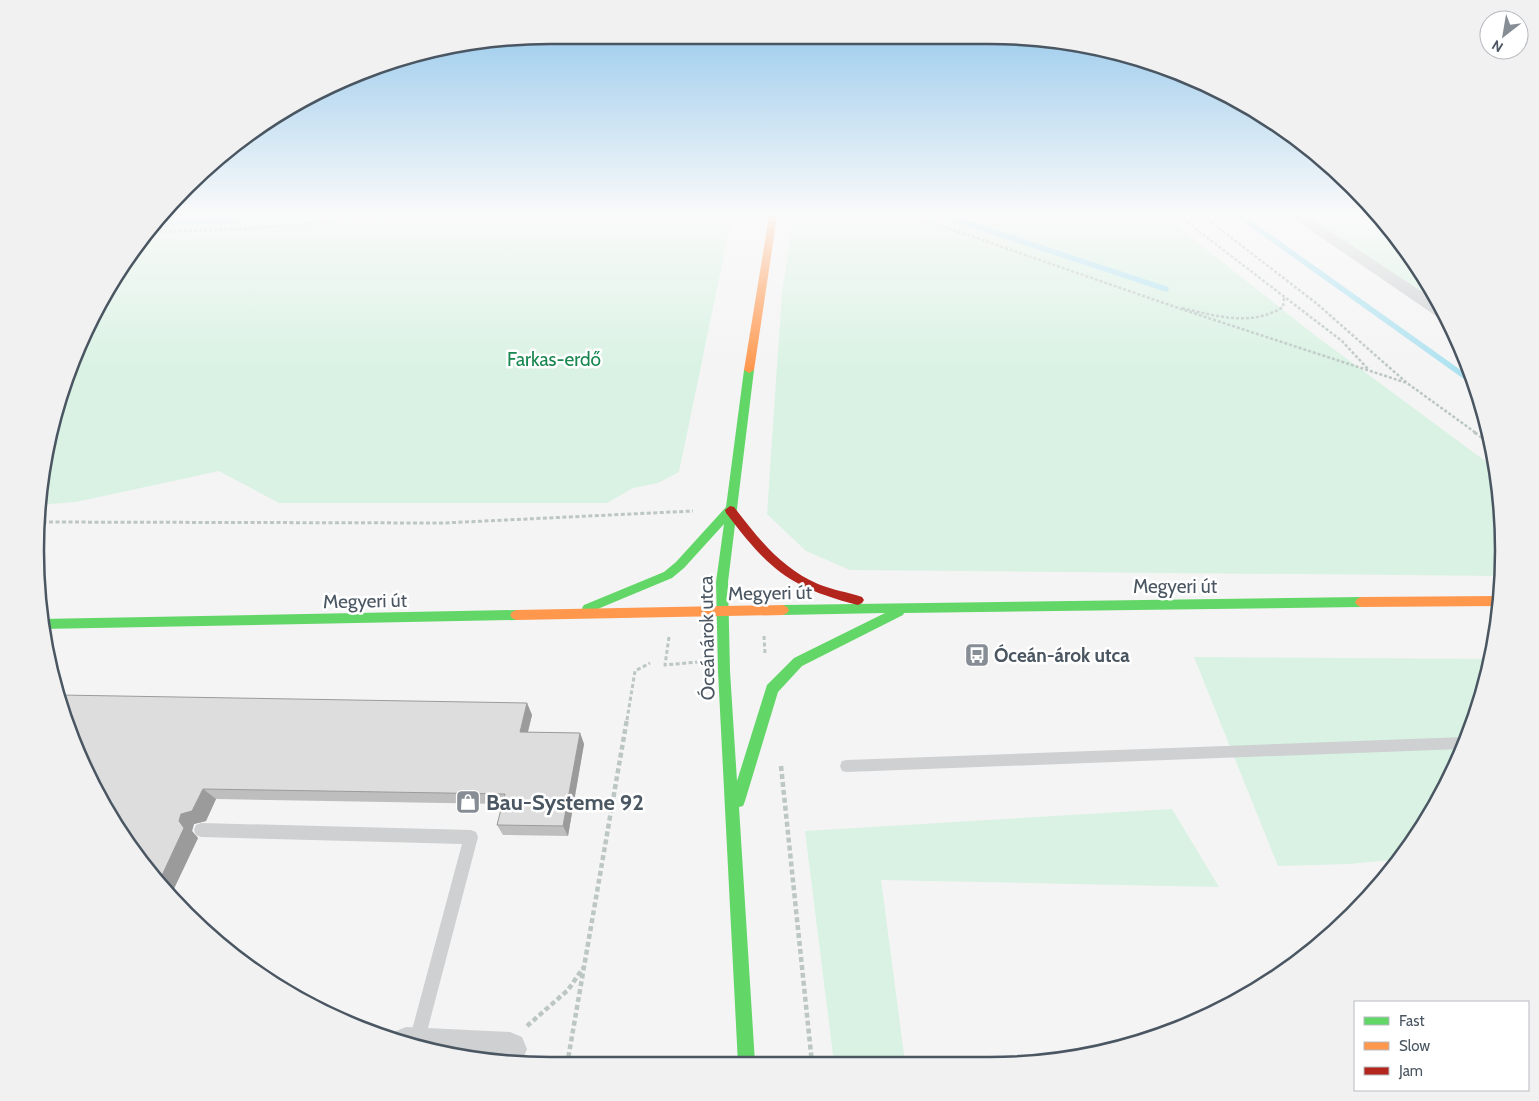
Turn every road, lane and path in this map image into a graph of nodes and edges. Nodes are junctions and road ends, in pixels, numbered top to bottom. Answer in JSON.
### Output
{"nodes":[{"id":1,"x":764,"y":267,"type":"edge"},
{"id":2,"x":1062,"y":267,"type":"edge"},
{"id":3,"x":1245,"y":267,"type":"edge"},
{"id":4,"x":1269,"y":267,"type":"edge"},
{"id":5,"x":1374,"y":267,"type":"edge"},
{"id":6,"x":1284,"y":297,"type":"junction"},
{"id":7,"x":1174,"y":306,"type":"junction"},
{"id":8,"x":1432,"y":306,"type":"edge"},
{"id":9,"x":1369,"y":371,"type":"junction"},
{"id":10,"x":1408,"y":383,"type":"junction"},
{"id":11,"x":1482,"y":438,"type":"edge"},
{"id":12,"x":730,"y":510,"type":"junction"},
{"id":13,"x":45,"y":522,"type":"edge"},
{"id":14,"x":1492,"y":601,"type":"edge"},
{"id":15,"x":905,"y":609,"type":"junction"},
{"id":16,"x":722,"y":612,"type":"junction"},
{"id":17,"x":541,"y":615,"type":"junction"},
{"id":18,"x":50,"y":629,"type":"edge"},
{"id":19,"x":650,"y":663,"type":"dead end"},
{"id":20,"x":1457,"y":743,"type":"edge"},
{"id":21,"x":781,"y":761,"type":"dead end"},
{"id":22,"x":847,"y":766,"type":"dead end"},
{"id":23,"x":733,"y":819,"type":"junction"},
{"id":24,"x":201,"y":830,"type":"dead end"},
{"id":25,"x":584,"y":966,"type":"junction"},
{"id":26,"x":413,"y":1038,"type":"edge"},
{"id":27,"x":445,"y":1046,"type":"edge"},
{"id":28,"x":510,"y":1049,"type":"joint"},
{"id":29,"x":568,"y":1057,"type":"edge"},
{"id":30,"x":746,"y":1057,"type":"edge"},
{"id":31,"x":811,"y":1057,"type":"edge"}],
"edges":[{"from":1,"to":12,"type":"main road","name":"Óceánárok utca"},
{"from":2,"to":7,"type":"path"},
{"from":3,"to":6,"type":"path"},
{"from":4,"to":10,"type":"path"},
{"from":5,"to":8,"type":"street"},
{"from":6,"to":7,"type":"path"},
{"from":6,"to":9,"type":"path"},
{"from":7,"to":9,"type":"path"},
{"from":9,"to":10,"type":"path"},
{"from":10,"to":11,"type":"path"},
{"from":12,"to":13,"type":"path"},
{"from":12,"to":15,"type":"main road"},
{"from":12,"to":16,"type":"main road","name":"Óceánárok utca"},
{"from":12,"to":17,"type":"main road"},
{"from":14,"to":15,"type":"main road","name":"Megyeri út"},
{"from":15,"to":16,"type":"main road","name":"Megyeri út"},
{"from":15,"to":23,"type":"main road"},
{"from":16,"to":17,"type":"main road","name":"Megyeri út"},
{"from":16,"to":23,"type":"main road","name":"Óceánárok utca"},
{"from":17,"to":18,"type":"main road","name":"Megyeri út"},
{"from":19,"to":25,"type":"path"},
{"from":20,"to":22,"type":"lane"},
{"from":21,"to":31,"type":"path"},
{"from":23,"to":30,"type":"main road","name":"Óceánárok utca"},
{"from":24,"to":26,"type":"lane"},
{"from":25,"to":28,"type":"path"},
{"from":25,"to":29,"type":"path"},
{"from":27,"to":28,"type":"street"}]}
